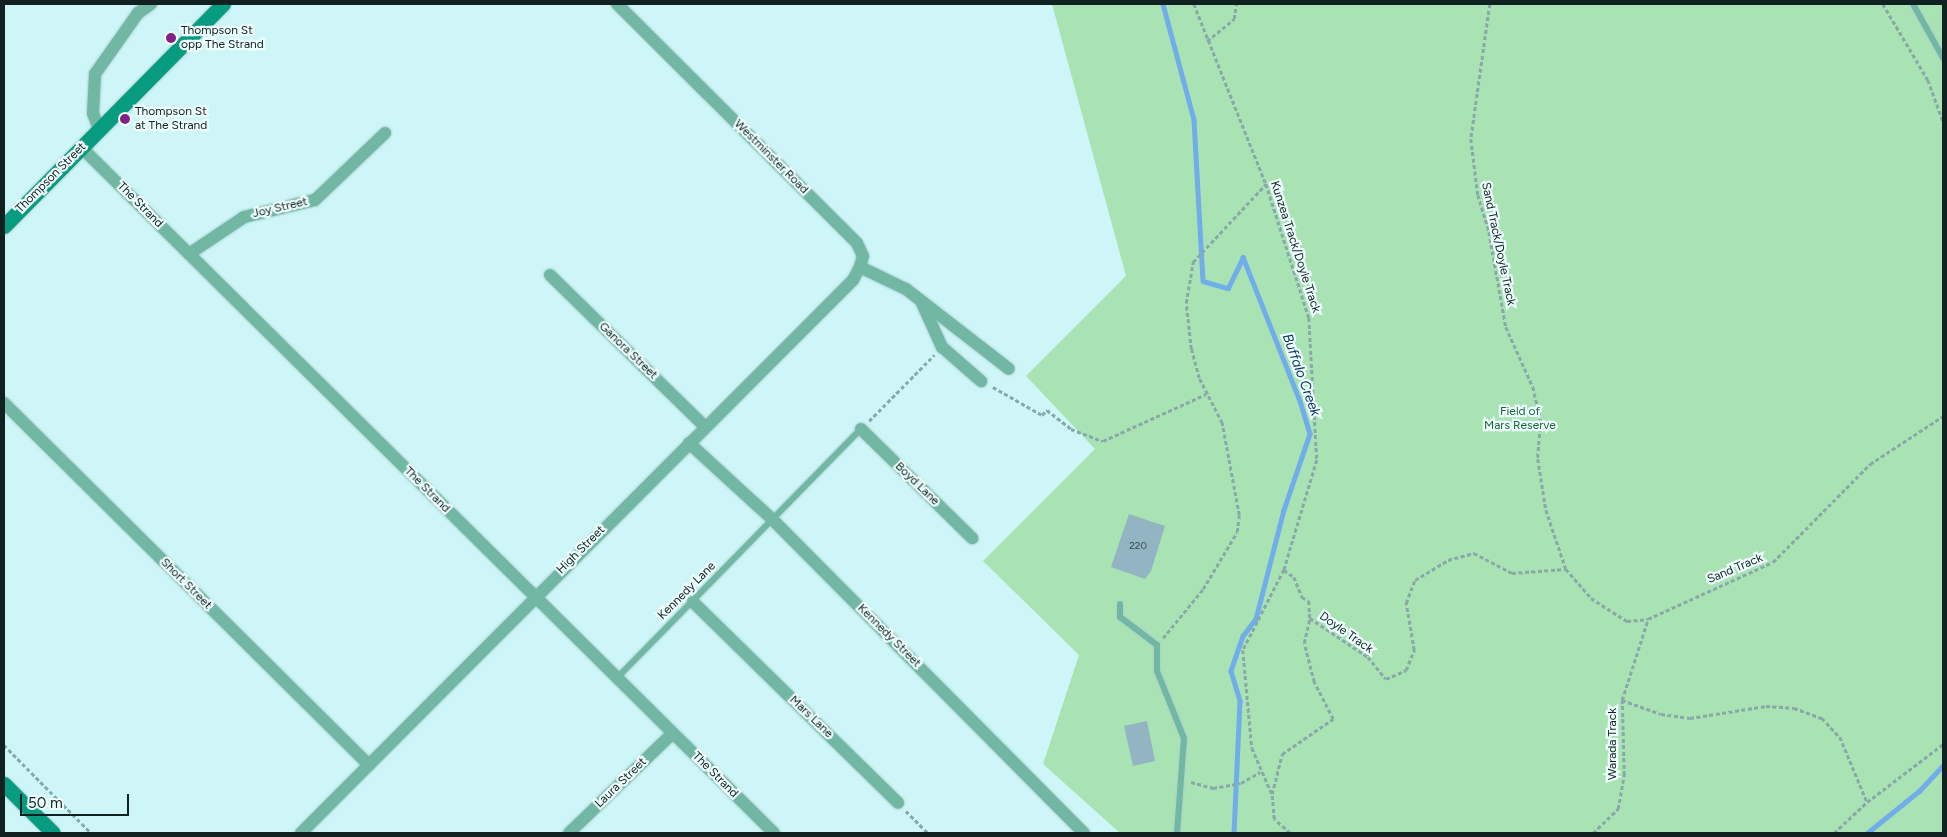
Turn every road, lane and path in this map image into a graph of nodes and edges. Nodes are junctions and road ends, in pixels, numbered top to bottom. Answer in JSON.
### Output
{"nodes":[{"id":1,"x":151,"y":4,"type":"edge"},
{"id":2,"x":223,"y":4,"type":"edge"},
{"id":3,"x":617,"y":4,"type":"edge"},
{"id":4,"x":1194,"y":4,"type":"edge"},
{"id":5,"x":1236,"y":4,"type":"edge"},
{"id":6,"x":1490,"y":4,"type":"edge"},
{"id":7,"x":1883,"y":4,"type":"edge"},
{"id":8,"x":1913,"y":4,"type":"edge"},
{"id":9,"x":1208,"y":41,"type":"junction"},
{"id":10,"x":1943,"y":58,"type":"edge"},
{"id":11,"x":1943,"y":121,"type":"edge"},
{"id":12,"x":99,"y":129,"type":"junction"},
{"id":13,"x":385,"y":133,"type":"dead end"},
{"id":14,"x":81,"y":148,"type":"junction"},
{"id":15,"x":1266,"y":184,"type":"junction"},
{"id":16,"x":4,"y":226,"type":"edge"},
{"id":17,"x":189,"y":254,"type":"junction"},
{"id":18,"x":860,"y":267,"type":"junction"},
{"id":19,"x":550,"y":274,"type":"dead end"},
{"id":20,"x":921,"y":301,"type":"junction"},
{"id":21,"x":942,"y":347,"type":"junction"},
{"id":22,"x":1009,"y":369,"type":"dead end"},
{"id":23,"x":981,"y":381,"type":"joint"},
{"id":24,"x":1206,"y":394,"type":"junction"},
{"id":25,"x":4,"y":403,"type":"edge"},
{"id":26,"x":1943,"y":416,"type":"edge"},
{"id":27,"x":705,"y":427,"type":"junction"},
{"id":28,"x":861,"y":429,"type":"junction"},
{"id":29,"x":689,"y":444,"type":"junction"},
{"id":30,"x":774,"y":521,"type":"junction"},
{"id":31,"x":972,"y":538,"type":"dead end"},
{"id":32,"x":1566,"y":569,"type":"junction"},
{"id":33,"x":1284,"y":570,"type":"junction"},
{"id":34,"x":535,"y":596,"type":"junction"},
{"id":35,"x":693,"y":602,"type":"junction"},
{"id":36,"x":1120,"y":604,"type":"dead end"},
{"id":37,"x":1310,"y":618,"type":"junction"},
{"id":38,"x":1648,"y":619,"type":"junction"},
{"id":39,"x":1157,"y":645,"type":"junction"},
{"id":40,"x":616,"y":678,"type":"junction"},
{"id":41,"x":1622,"y":700,"type":"junction"},
{"id":42,"x":673,"y":733,"type":"junction"},
{"id":43,"x":1943,"y":744,"type":"edge"},
{"id":44,"x":4,"y":745,"type":"edge"},
{"id":45,"x":369,"y":765,"type":"junction"},
{"id":46,"x":1260,"y":772,"type":"junction"},
{"id":47,"x":1182,"y":780,"type":"junction"},
{"id":48,"x":4,"y":784,"type":"edge"},
{"id":49,"x":1272,"y":794,"type":"junction"},
{"id":50,"x":1867,"y":802,"type":"junction"},
{"id":51,"x":898,"y":803,"type":"joint"},
{"id":52,"x":53,"y":833,"type":"edge"},
{"id":53,"x":91,"y":833,"type":"edge"},
{"id":54,"x":301,"y":833,"type":"edge"},
{"id":55,"x":570,"y":833,"type":"edge"},
{"id":56,"x":774,"y":833,"type":"edge"},
{"id":57,"x":928,"y":833,"type":"edge"},
{"id":58,"x":1084,"y":833,"type":"edge"},
{"id":59,"x":1178,"y":833,"type":"edge"},
{"id":60,"x":1290,"y":833,"type":"edge"},
{"id":61,"x":1594,"y":833,"type":"edge"},
{"id":62,"x":1834,"y":833,"type":"edge"}],
"edges":[{"from":1,"to":12,"type":"street"},
{"from":2,"to":12,"type":"street","name":"Thompson Street"},
{"from":3,"to":18,"type":"street","name":"Westminster Road"},
{"from":4,"to":9,"type":"path","name":"Kunzea Track/Doyle Track"},
{"from":5,"to":9,"type":"path"},
{"from":6,"to":32,"type":"path","name":"Sand Track/Doyle Track"},
{"from":7,"to":11,"type":"path"},
{"from":8,"to":10,"type":"lane"},
{"from":9,"to":15,"type":"path","name":"Kunzea Track/Doyle Track"},
{"from":12,"to":14,"type":"street","name":"Thompson Street"},
{"from":13,"to":17,"type":"street","name":"Joy Street"},
{"from":14,"to":16,"type":"street","name":"Thompson Street"},
{"from":14,"to":17,"type":"street","name":"The Strand"},
{"from":15,"to":24,"type":"path"},
{"from":15,"to":33,"type":"path","name":"Kunzea Track/Doyle Track"},
{"from":17,"to":34,"type":"street","name":"The Strand"},
{"from":18,"to":20,"type":"street"},
{"from":18,"to":27,"type":"street","name":"High Street"},
{"from":19,"to":27,"type":"street","name":"Ganora Street"},
{"from":20,"to":21,"type":"street"},
{"from":20,"to":22,"type":"street"},
{"from":21,"to":23,"type":"street"},
{"from":21,"to":28,"type":"path"},
{"from":23,"to":24,"type":"path"},
{"from":24,"to":39,"type":"path"},
{"from":25,"to":45,"type":"street","name":"Short Street"},
{"from":26,"to":38,"type":"path","name":"Sand Track"},
{"from":27,"to":29,"type":"street","name":"High Street"},
{"from":28,"to":30,"type":"lane"},
{"from":28,"to":31,"type":"street","name":"Boyd Lane"},
{"from":29,"to":30,"type":"street","name":"Kennedy Street"},
{"from":29,"to":34,"type":"street","name":"High Street"},
{"from":30,"to":35,"type":"lane","name":"Kennedy Lane"},
{"from":30,"to":58,"type":"street","name":"Kennedy Street"},
{"from":32,"to":37,"type":"path","name":"Doyle Track"},
{"from":32,"to":38,"type":"path","name":"Sand Track"},
{"from":33,"to":37,"type":"path"},
{"from":33,"to":46,"type":"path","name":"Kunzea Track/Doyle Track"},
{"from":34,"to":40,"type":"street","name":"The Strand"},
{"from":34,"to":45,"type":"street","name":"High Street"},
{"from":35,"to":40,"type":"lane","name":"Kennedy Lane"},
{"from":35,"to":51,"type":"street","name":"Mars Lane"},
{"from":36,"to":39,"type":"lane"},
{"from":37,"to":49,"type":"path","name":"Doyle Track"},
{"from":38,"to":41,"type":"path","name":"Warada Track"},
{"from":39,"to":47,"type":"lane"},
{"from":40,"to":42,"type":"street","name":"The Strand"},
{"from":41,"to":50,"type":"path"},
{"from":41,"to":61,"type":"path","name":"Warada Track"},
{"from":42,"to":55,"type":"street","name":"Laura Street"},
{"from":42,"to":56,"type":"street","name":"The Strand"},
{"from":43,"to":50,"type":"path"},
{"from":44,"to":53,"type":"path"},
{"from":45,"to":54,"type":"street","name":"High Street"},
{"from":46,"to":47,"type":"path"},
{"from":46,"to":49,"type":"path","name":"Kunzea Track/Doyle Track"},
{"from":47,"to":59,"type":"lane"},
{"from":48,"to":52,"type":"street"},
{"from":49,"to":60,"type":"path"},
{"from":50,"to":62,"type":"path"},
{"from":51,"to":57,"type":"path"}]}
